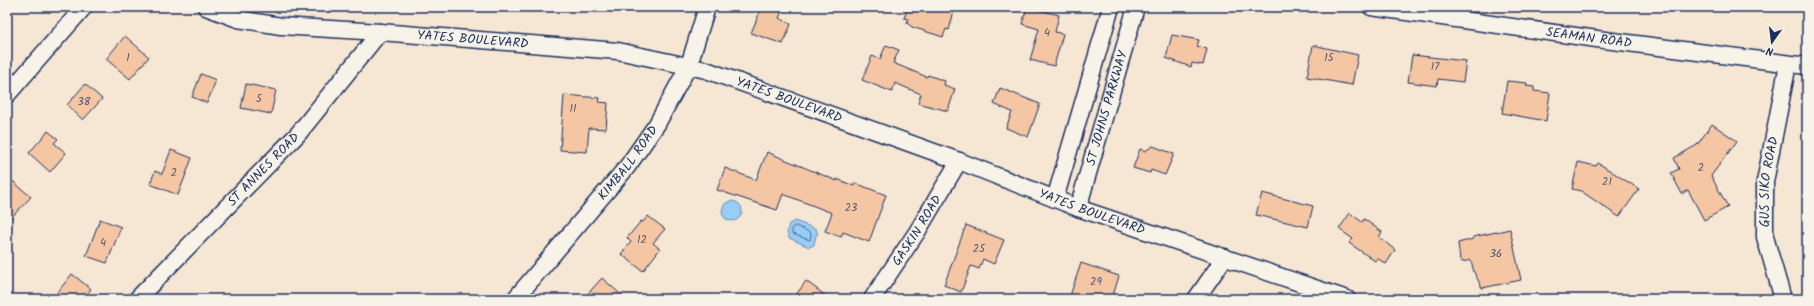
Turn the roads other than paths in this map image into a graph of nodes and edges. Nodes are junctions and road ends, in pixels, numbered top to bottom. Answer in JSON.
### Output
{"nodes":[{"id":1,"x":84,"y":7,"type":"edge"},
{"id":2,"x":206,"y":7,"type":"edge"},
{"id":3,"x":707,"y":7,"type":"edge"},
{"id":4,"x":1111,"y":7,"type":"edge"},
{"id":5,"x":1136,"y":7,"type":"edge"},
{"id":6,"x":1371,"y":7,"type":"edge"},
{"id":7,"x":380,"y":32,"type":"junction"},
{"id":8,"x":1788,"y":64,"type":"junction"},
{"id":9,"x":689,"y":65,"type":"junction"},
{"id":10,"x":1807,"y":66,"type":"edge"},
{"id":11,"x":7,"y":95,"type":"edge"},
{"id":12,"x":959,"y":161,"type":"junction"},
{"id":13,"x":1055,"y":199,"type":"junction"},
{"id":14,"x":1078,"y":208,"type":"junction"},
{"id":15,"x":1225,"y":257,"type":"junction"},
{"id":16,"x":137,"y":299,"type":"edge"},
{"id":17,"x":515,"y":299,"type":"edge"},
{"id":18,"x":872,"y":299,"type":"edge"},
{"id":19,"x":1196,"y":299,"type":"edge"},
{"id":20,"x":1347,"y":299,"type":"edge"},
{"id":21,"x":1782,"y":299,"type":"edge"}],
"edges":[{"from":1,"to":11,"type":"street"},
{"from":2,"to":7,"type":"street","name":"YATES BOULEVARD"},
{"from":3,"to":9,"type":"street","name":"KIMBALL ROAD"},
{"from":4,"to":13,"type":"street","name":"ST JOHNS PARKWAY"},
{"from":5,"to":14,"type":"street","name":"ST JOHNS PARKWAY"},
{"from":6,"to":8,"type":"street","name":"SEAMAN ROAD"},
{"from":7,"to":9,"type":"street","name":"YATES BOULEVARD"},
{"from":7,"to":16,"type":"street","name":"ST ANNES ROAD"},
{"from":8,"to":10,"type":"street","name":"SEAMAN ROAD"},
{"from":8,"to":21,"type":"street","name":"GUS SIKO ROAD"},
{"from":9,"to":12,"type":"street","name":"YATES BOULEVARD"},
{"from":9,"to":17,"type":"street","name":"KIMBALL ROAD"},
{"from":12,"to":13,"type":"street","name":"YATES BOULEVARD"},
{"from":12,"to":18,"type":"street","name":"GASKIN ROAD"},
{"from":13,"to":14,"type":"street","name":"YATES BOULEVARD"},
{"from":14,"to":15,"type":"street","name":"YATES BOULEVARD"},
{"from":15,"to":19,"type":"street"},
{"from":15,"to":20,"type":"street","name":"YATES BOULEVARD"}]}
